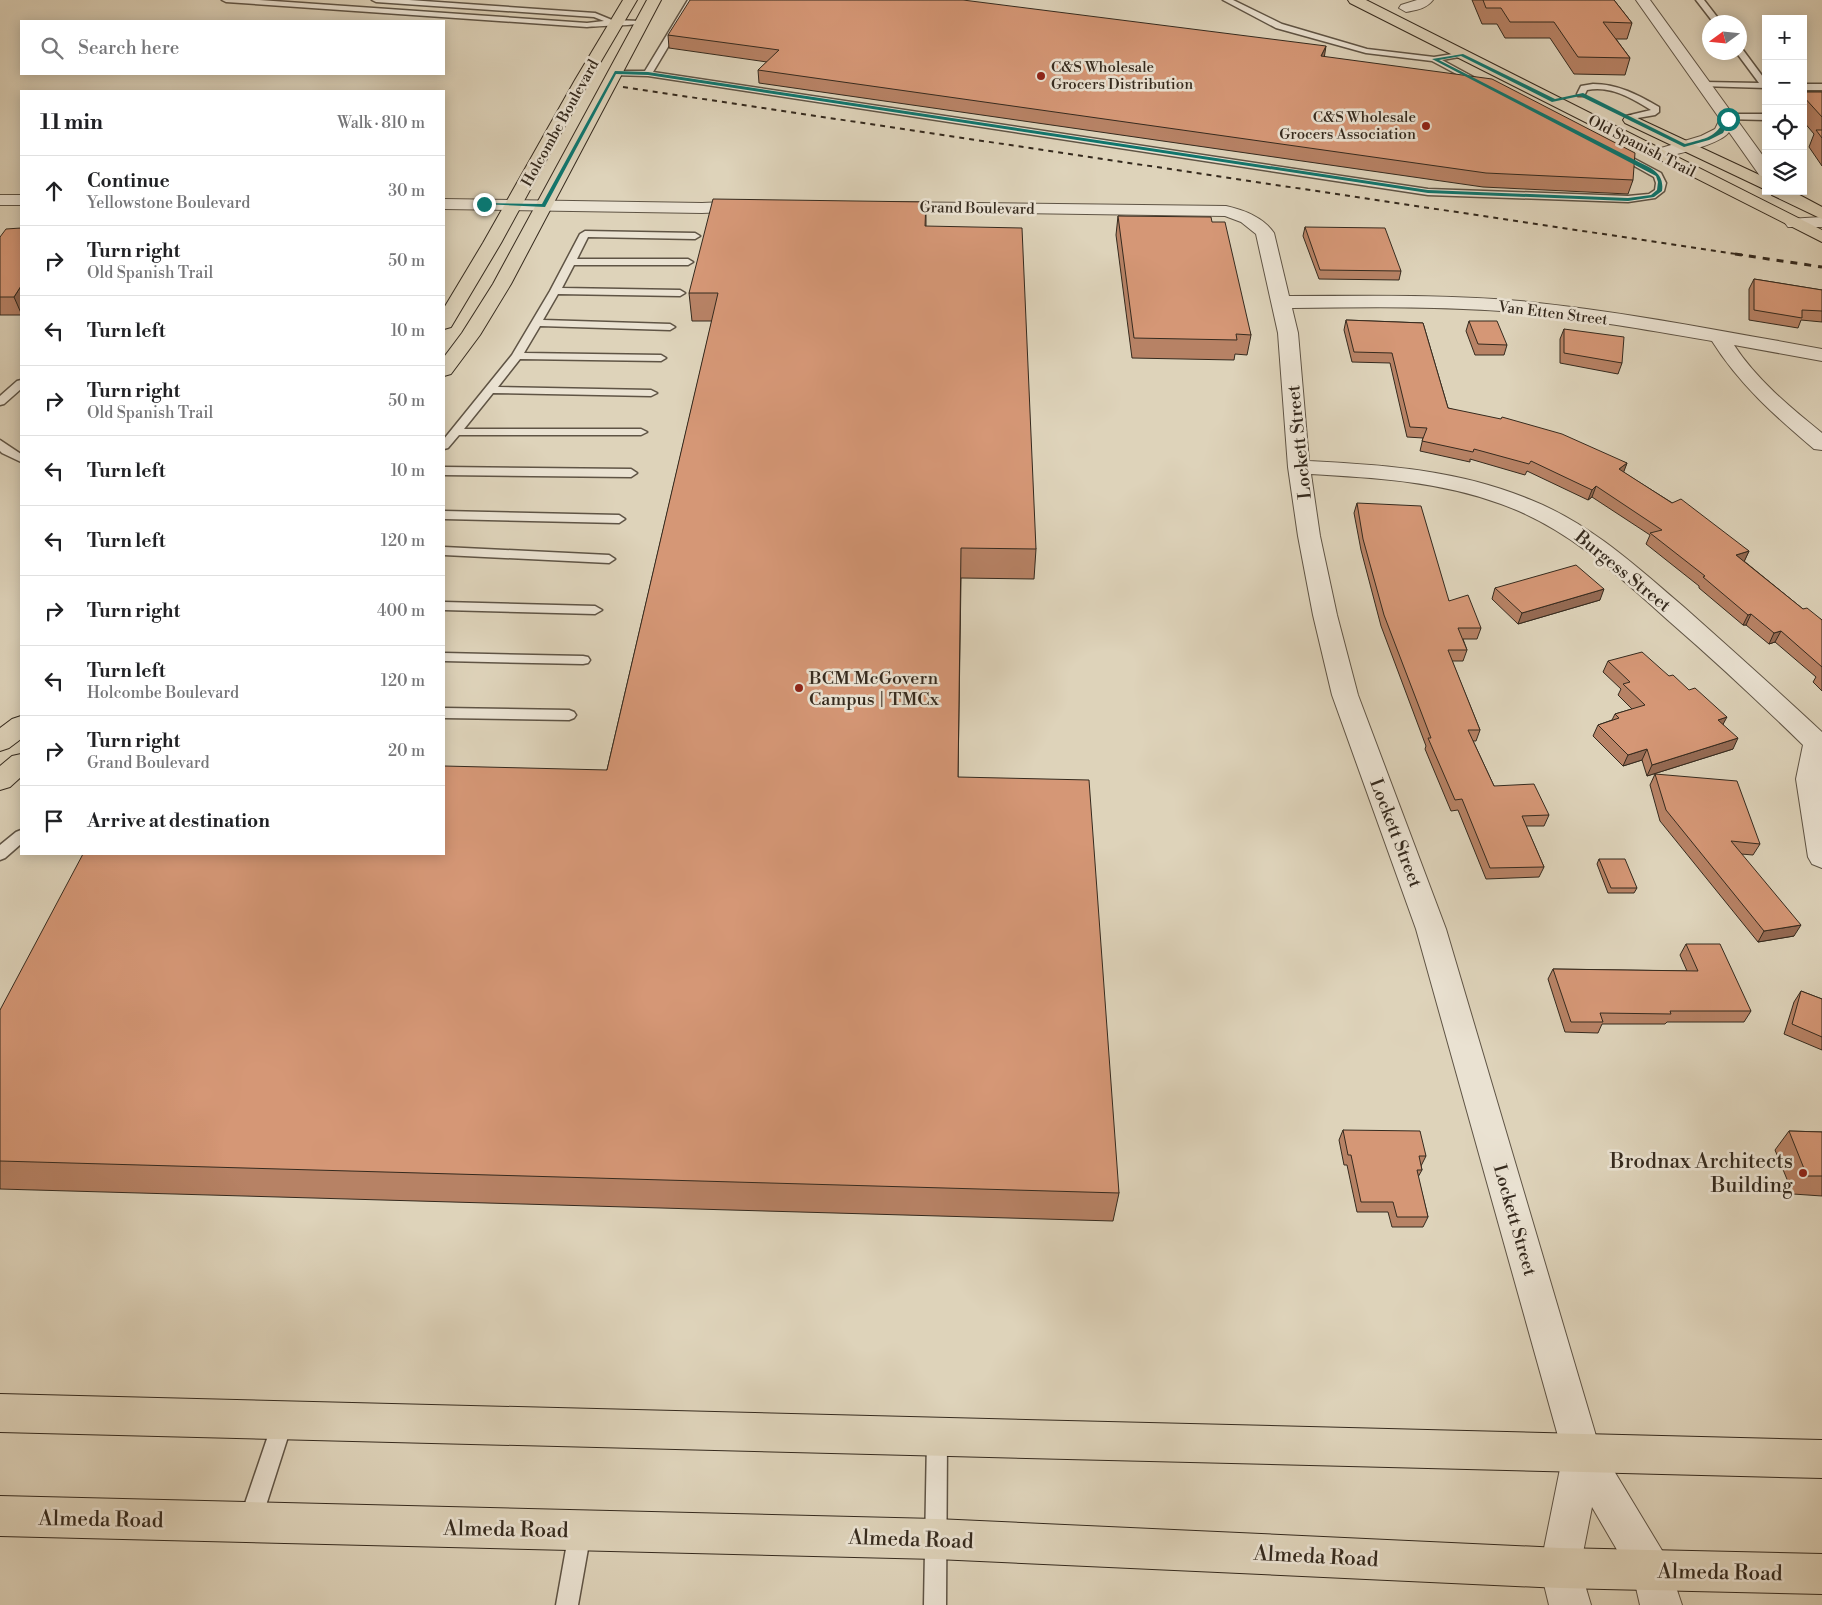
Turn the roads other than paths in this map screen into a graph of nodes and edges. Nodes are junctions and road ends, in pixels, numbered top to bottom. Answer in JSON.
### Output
{"nodes":[{"id":1,"x":226,"y":0,"type":"edge"},
{"id":2,"x":376,"y":0,"type":"edge"},
{"id":3,"x":630,"y":0,"type":"edge"},
{"id":4,"x":654,"y":0,"type":"edge"},
{"id":5,"x":692,"y":0,"type":"edge"},
{"id":6,"x":1227,"y":0,"type":"edge"},
{"id":7,"x":1355,"y":0,"type":"edge"},
{"id":8,"x":1390,"y":0,"type":"edge"},
{"id":9,"x":1426,"y":0,"type":"edge"},
{"id":10,"x":1643,"y":0,"type":"edge"},
{"id":11,"x":1700,"y":0,"type":"edge"},
{"id":12,"x":259,"y":1,"type":"edge"},
{"id":13,"x":1406,"y":8,"type":"junction"},
{"id":14,"x":1712,"y":15,"type":"edge"},
{"id":15,"x":617,"y":22,"type":"junction"},
{"id":16,"x":641,"y":23,"type":"junction"},
{"id":17,"x":1406,"y":26,"type":"junction"},
{"id":18,"x":1462,"y":54,"type":"junction"},
{"id":19,"x":1434,"y":59,"type":"junction"},
{"id":20,"x":1746,"y":60,"type":"edge"},
{"id":21,"x":615,"y":73,"type":"junction"},
{"id":22,"x":648,"y":74,"type":"junction"},
{"id":23,"x":1762,"y":81,"type":"edge"},
{"id":24,"x":1703,"y":84,"type":"junction"},
{"id":25,"x":1564,"y":86,"type":"dead end"},
{"id":26,"x":1762,"y":86,"type":"edge"},
{"id":27,"x":1807,"y":87,"type":"edge"},
{"id":28,"x":1822,"y":87,"type":"edge"},
{"id":29,"x":1494,"y":90,"type":"edge"},
{"id":30,"x":1581,"y":94,"type":"junction"},
{"id":31,"x":1554,"y":101,"type":"junction"},
{"id":32,"x":1597,"y":102,"type":"dead end"},
{"id":33,"x":1613,"y":110,"type":"dead end"},
{"id":34,"x":1762,"y":117,"type":"edge"},
{"id":35,"x":1629,"y":118,"type":"junction"},
{"id":36,"x":1727,"y":118,"type":"junction"},
{"id":37,"x":1684,"y":145,"type":"junction"},
{"id":38,"x":1606,"y":147,"type":"edge"},
{"id":39,"x":1657,"y":154,"type":"junction"},
{"id":40,"x":1762,"y":166,"type":"edge"},
{"id":41,"x":1762,"y":183,"type":"edge"},
{"id":42,"x":1791,"y":196,"type":"edge"},
{"id":43,"x":0,"y":200,"type":"edge"},
{"id":44,"x":20,"y":200,"type":"edge"},
{"id":45,"x":445,"y":204,"type":"edge"},
{"id":46,"x":514,"y":205,"type":"junction"},
{"id":47,"x":764,"y":205,"type":"edge"},
{"id":48,"x":544,"y":206,"type":"junction"},
{"id":49,"x":871,"y":206,"type":"edge"},
{"id":50,"x":1822,"y":214,"type":"edge"},
{"id":51,"x":1241,"y":215,"type":"joint"},
{"id":52,"x":1822,"y":222,"type":"edge"},
{"id":53,"x":1794,"y":223,"type":"junction"},
{"id":54,"x":695,"y":236,"type":"dead end"},
{"id":55,"x":1822,"y":237,"type":"edge"},
{"id":56,"x":571,"y":262,"type":"junction"},
{"id":57,"x":688,"y":262,"type":"dead end"},
{"id":58,"x":555,"y":291,"type":"junction"},
{"id":59,"x":680,"y":293,"type":"dead end"},
{"id":60,"x":1281,"y":302,"type":"junction"},
{"id":61,"x":445,"y":321,"type":"edge"},
{"id":62,"x":536,"y":323,"type":"junction"},
{"id":63,"x":670,"y":326,"type":"dead end"},
{"id":64,"x":1719,"y":337,"type":"junction"},
{"id":65,"x":1822,"y":355,"type":"edge"},
{"id":66,"x":517,"y":356,"type":"junction"},
{"id":67,"x":661,"y":358,"type":"dead end"},
{"id":68,"x":445,"y":369,"type":"edge"},
{"id":69,"x":20,"y":384,"type":"edge"},
{"id":70,"x":489,"y":390,"type":"junction"},
{"id":71,"x":651,"y":393,"type":"dead end"},
{"id":72,"x":0,"y":402,"type":"edge"},
{"id":73,"x":455,"y":432,"type":"junction"},
{"id":74,"x":641,"y":432,"type":"dead end"},
{"id":75,"x":1822,"y":444,"type":"edge"},
{"id":76,"x":445,"y":445,"type":"edge"},
{"id":77,"x":2,"y":450,"type":"edge"},
{"id":78,"x":20,"y":459,"type":"edge"},
{"id":79,"x":1300,"y":467,"type":"junction"},
{"id":80,"x":445,"y":471,"type":"edge"},
{"id":81,"x":631,"y":473,"type":"dead end"},
{"id":82,"x":445,"y":515,"type":"edge"},
{"id":83,"x":619,"y":520,"type":"dead end"},
{"id":84,"x":445,"y":551,"type":"edge"},
{"id":85,"x":609,"y":559,"type":"dead end"},
{"id":86,"x":445,"y":606,"type":"edge"},
{"id":87,"x":595,"y":610,"type":"dead end"},
{"id":88,"x":445,"y":657,"type":"edge"},
{"id":89,"x":583,"y":660,"type":"dead end"},
{"id":90,"x":445,"y":713,"type":"edge"},
{"id":91,"x":569,"y":715,"type":"dead end"},
{"id":92,"x":20,"y":726,"type":"edge"},
{"id":93,"x":0,"y":742,"type":"edge"},
{"id":94,"x":1819,"y":745,"type":"edge"},
{"id":95,"x":20,"y":764,"type":"edge"},
{"id":96,"x":0,"y":780,"type":"edge"},
{"id":97,"x":20,"y":837,"type":"edge"},
{"id":98,"x":0,"y":854,"type":"edge"},
{"id":99,"x":1822,"y":857,"type":"edge"},
{"id":100,"x":0,"y":1413,"type":"edge"},
{"id":101,"x":283,"y":1421,"type":"junction"},
{"id":102,"x":937,"y":1438,"type":"junction"},
{"id":103,"x":1582,"y":1454,"type":"junction"},
{"id":104,"x":1822,"y":1459,"type":"edge"},
{"id":105,"x":0,"y":1516,"type":"edge"},
{"id":106,"x":250,"y":1522,"type":"junction"},
{"id":107,"x":580,"y":1530,"type":"junction"},
{"id":108,"x":936,"y":1538,"type":"junction"},
{"id":109,"x":1822,"y":1574,"type":"edge"},
{"id":110,"x":1565,"y":1586,"type":"edge"},
{"id":111,"x":1657,"y":1588,"type":"edge"},
{"id":112,"x":567,"y":1605,"type":"edge"},
{"id":113,"x":935,"y":1605,"type":"edge"}],
"edges":[{"from":1,"to":12,"type":"lane"},
{"from":2,"to":15,"type":"lane"},
{"from":3,"to":15,"type":"main road","name":"Holcombe Boulevard"},
{"from":4,"to":16,"type":"main road","name":"Holcombe Boulevard"},
{"from":5,"to":22,"type":"lane"},
{"from":6,"to":19,"type":"lane"},
{"from":7,"to":17,"type":"main road","name":"Old Spanish Trail"},
{"from":8,"to":13,"type":"main road"},
{"from":9,"to":13,"type":"street"},
{"from":10,"to":24,"type":"street"},
{"from":11,"to":14,"type":"lane"},
{"from":12,"to":15,"type":"lane"},
{"from":13,"to":17,"type":"main road"},
{"from":15,"to":16,"type":"lane"},
{"from":15,"to":46,"type":"main road","name":"Holcombe Boulevard"},
{"from":16,"to":21,"type":"main road","name":"Holcombe Boulevard"},
{"from":17,"to":18,"type":"main road","name":"Old Spanish Trail"},
{"from":18,"to":19,"type":"lane"},
{"from":18,"to":31,"type":"main road","name":"Old Spanish Trail"},
{"from":19,"to":29,"type":"lane"},
{"from":20,"to":23,"type":"lane"},
{"from":21,"to":22,"type":"lane"},
{"from":21,"to":48,"type":"main road","name":"Holcombe Boulevard"},
{"from":22,"to":38,"type":"lane"},
{"from":24,"to":26,"type":"lane"},
{"from":24,"to":36,"type":"street"},
{"from":25,"to":30,"type":"main road","name":"Old Spanish Trail"},
{"from":27,"to":28,"type":"lane"},
{"from":30,"to":31,"type":"main road"},
{"from":30,"to":32,"type":"main road","name":"Old Spanish Trail"},
{"from":30,"to":35,"type":"lane"},
{"from":31,"to":39,"type":"main road","name":"Old Spanish Trail"},
{"from":33,"to":35,"type":"main road","name":"Old Spanish Trail"},
{"from":34,"to":36,"type":"lane"},
{"from":35,"to":37,"type":"main road","name":"Old Spanish Trail"},
{"from":36,"to":37,"type":"street"},
{"from":36,"to":40,"type":"street"},
{"from":37,"to":39,"type":"street"},
{"from":37,"to":41,"type":"main road","name":"Old Spanish Trail"},
{"from":39,"to":53,"type":"main road","name":"Old Spanish Trail"},
{"from":42,"to":50,"type":"main road"},
{"from":43,"to":44,"type":"street"},
{"from":45,"to":46,"type":"street"},
{"from":46,"to":48,"type":"street"},
{"from":46,"to":61,"type":"main road","name":"Holcombe Boulevard"},
{"from":47,"to":48,"type":"street"},
{"from":48,"to":68,"type":"main road","name":"Holcombe Boulevard"},
{"from":49,"to":51,"type":"street","name":"Grand Boulevard"},
{"from":51,"to":60,"type":"street","name":"Lockett Street"},
{"from":52,"to":53,"type":"street"},
{"from":53,"to":55,"type":"main road","name":"Old Spanish Trail"},
{"from":54,"to":56,"type":"lane"},
{"from":56,"to":57,"type":"lane"},
{"from":56,"to":58,"type":"lane"},
{"from":58,"to":59,"type":"lane"},
{"from":58,"to":62,"type":"lane"},
{"from":60,"to":64,"type":"street","name":"Van Etten Street"},
{"from":60,"to":79,"type":"street","name":"Lockett Street"},
{"from":62,"to":63,"type":"lane"},
{"from":62,"to":66,"type":"lane"},
{"from":64,"to":65,"type":"street","name":"Van Etten Street"},
{"from":64,"to":75,"type":"street"},
{"from":66,"to":67,"type":"lane"},
{"from":66,"to":70,"type":"lane"},
{"from":69,"to":72,"type":"lane"},
{"from":70,"to":71,"type":"lane"},
{"from":70,"to":73,"type":"lane"},
{"from":73,"to":74,"type":"lane"},
{"from":73,"to":76,"type":"lane"},
{"from":77,"to":78,"type":"lane"},
{"from":79,"to":94,"type":"street","name":"Burgess Street"},
{"from":79,"to":103,"type":"street","name":"Lockett Street"},
{"from":80,"to":81,"type":"lane"},
{"from":82,"to":83,"type":"lane"},
{"from":84,"to":85,"type":"lane"},
{"from":86,"to":87,"type":"lane"},
{"from":88,"to":89,"type":"lane"},
{"from":90,"to":91,"type":"lane"},
{"from":92,"to":93,"type":"main road"},
{"from":94,"to":99,"type":"street","name":"Burgess Street"},
{"from":95,"to":96,"type":"main road"},
{"from":97,"to":98,"type":"lane"},
{"from":100,"to":101,"type":"main road"},
{"from":101,"to":102,"type":"main road"},
{"from":101,"to":106,"type":"lane"},
{"from":102,"to":103,"type":"main road"},
{"from":102,"to":108,"type":"lane"},
{"from":103,"to":104,"type":"main road"},
{"from":103,"to":110,"type":"street"},
{"from":103,"to":111,"type":"street"},
{"from":105,"to":106,"type":"main road","name":"Almeda Road"},
{"from":106,"to":107,"type":"main road","name":"Almeda Road"},
{"from":107,"to":108,"type":"main road","name":"Almeda Road"},
{"from":107,"to":112,"type":"lane"},
{"from":108,"to":110,"type":"main road","name":"Almeda Road"},
{"from":108,"to":113,"type":"lane"},
{"from":109,"to":111,"type":"main road","name":"Almeda Road"},
{"from":110,"to":111,"type":"main road","name":"Almeda Road"}]}
